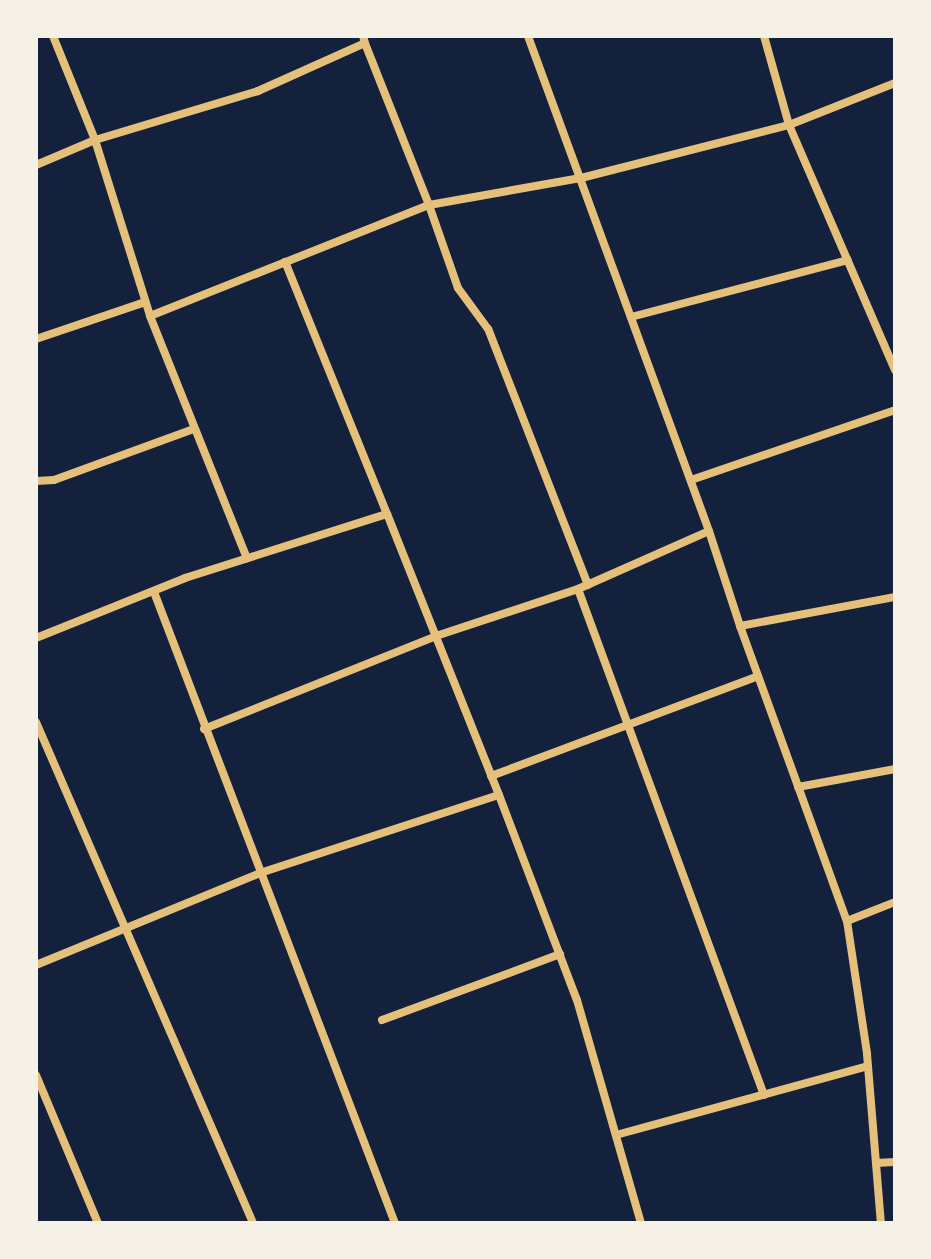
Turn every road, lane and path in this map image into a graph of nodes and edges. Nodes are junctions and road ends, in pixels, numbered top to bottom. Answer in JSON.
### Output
{"nodes":[{"id":1,"x":53,"y":36,"type":"edge"},
{"id":2,"x":528,"y":36,"type":"edge"},
{"id":3,"x":764,"y":36,"type":"edge"},
{"id":4,"x":364,"y":39,"type":"edge"},
{"id":5,"x":895,"y":83,"type":"edge"},
{"id":6,"x":789,"y":125,"type":"junction"},
{"id":7,"x":95,"y":140,"type":"junction"},
{"id":8,"x":36,"y":165,"type":"edge"},
{"id":9,"x":581,"y":178,"type":"junction"},
{"id":10,"x":429,"y":205,"type":"junction"},
{"id":11,"x":848,"y":260,"type":"junction"},
{"id":12,"x":285,"y":262,"type":"junction"},
{"id":13,"x":145,"y":302,"type":"junction"},
{"id":14,"x":150,"y":316,"type":"junction"},
{"id":15,"x":631,"y":317,"type":"junction"},
{"id":16,"x":36,"y":339,"type":"edge"},
{"id":17,"x":895,"y":370,"type":"edge"},
{"id":18,"x":895,"y":410,"type":"edge"},
{"id":19,"x":193,"y":429,"type":"junction"},
{"id":20,"x":691,"y":480,"type":"junction"},
{"id":21,"x":36,"y":481,"type":"edge"},
{"id":22,"x":387,"y":514,"type":"junction"},
{"id":23,"x":709,"y":531,"type":"junction"},
{"id":24,"x":247,"y":558,"type":"junction"},
{"id":25,"x":588,"y":585,"type":"junction"},
{"id":26,"x":578,"y":589,"type":"junction"},
{"id":27,"x":154,"y":592,"type":"junction"},
{"id":28,"x":895,"y":597,"type":"edge"},
{"id":29,"x":740,"y":626,"type":"junction"},
{"id":30,"x":436,"y":636,"type":"junction"},
{"id":31,"x":36,"y":638,"type":"edge"},
{"id":32,"x":758,"y":676,"type":"junction"},
{"id":33,"x":36,"y":722,"type":"edge"},
{"id":34,"x":630,"y":724,"type":"junction"},
{"id":35,"x":204,"y":729,"type":"junction"},
{"id":36,"x":895,"y":769,"type":"edge"},
{"id":37,"x":491,"y":776,"type":"junction"},
{"id":38,"x":798,"y":787,"type":"junction"},
{"id":39,"x":499,"y":795,"type":"junction"},
{"id":40,"x":260,"y":873,"type":"junction"},
{"id":41,"x":895,"y":902,"type":"edge"},
{"id":42,"x":847,"y":921,"type":"junction"},
{"id":43,"x":125,"y":928,"type":"junction"},
{"id":44,"x":560,"y":954,"type":"junction"},
{"id":45,"x":36,"y":965,"type":"edge"},
{"id":46,"x":382,"y":1020,"type":"dead end"},
{"id":47,"x":868,"y":1066,"type":"junction"},
{"id":48,"x":36,"y":1075,"type":"edge"},
{"id":49,"x":764,"y":1095,"type":"junction"},
{"id":50,"x":616,"y":1135,"type":"junction"},
{"id":51,"x":895,"y":1162,"type":"edge"},
{"id":52,"x":876,"y":1163,"type":"junction"},
{"id":53,"x":98,"y":1223,"type":"edge"},
{"id":54,"x":253,"y":1223,"type":"edge"},
{"id":55,"x":395,"y":1223,"type":"edge"},
{"id":56,"x":641,"y":1223,"type":"edge"},
{"id":57,"x":881,"y":1223,"type":"edge"}],
"edges":[{"from":1,"to":7,"type":"street"},
{"from":2,"to":9,"type":"street"},
{"from":3,"to":6,"type":"street"},
{"from":4,"to":7,"type":"street"},
{"from":4,"to":10,"type":"street"},
{"from":5,"to":6,"type":"street"},
{"from":6,"to":9,"type":"street"},
{"from":6,"to":11,"type":"street"},
{"from":7,"to":8,"type":"street"},
{"from":7,"to":13,"type":"street"},
{"from":9,"to":10,"type":"street"},
{"from":9,"to":15,"type":"street"},
{"from":10,"to":12,"type":"street"},
{"from":10,"to":25,"type":"street"},
{"from":11,"to":15,"type":"street"},
{"from":11,"to":17,"type":"street"},
{"from":12,"to":14,"type":"street"},
{"from":12,"to":22,"type":"street"},
{"from":13,"to":14,"type":"street"},
{"from":13,"to":16,"type":"street"},
{"from":14,"to":19,"type":"street"},
{"from":15,"to":20,"type":"street"},
{"from":18,"to":20,"type":"street"},
{"from":19,"to":21,"type":"street"},
{"from":19,"to":24,"type":"street"},
{"from":20,"to":23,"type":"street"},
{"from":22,"to":24,"type":"street"},
{"from":22,"to":30,"type":"street"},
{"from":23,"to":25,"type":"street"},
{"from":23,"to":29,"type":"street"},
{"from":24,"to":27,"type":"street"},
{"from":25,"to":26,"type":"street"},
{"from":26,"to":30,"type":"street"},
{"from":26,"to":34,"type":"street"},
{"from":27,"to":31,"type":"street"},
{"from":27,"to":35,"type":"street"},
{"from":28,"to":29,"type":"street"},
{"from":29,"to":32,"type":"street"},
{"from":30,"to":35,"type":"street"},
{"from":30,"to":37,"type":"street"},
{"from":32,"to":34,"type":"street"},
{"from":32,"to":38,"type":"street"},
{"from":33,"to":43,"type":"street"},
{"from":34,"to":37,"type":"street"},
{"from":34,"to":49,"type":"street"},
{"from":35,"to":40,"type":"street"},
{"from":36,"to":38,"type":"street"},
{"from":37,"to":39,"type":"street"},
{"from":38,"to":42,"type":"street"},
{"from":39,"to":40,"type":"street"},
{"from":39,"to":44,"type":"street"},
{"from":40,"to":43,"type":"street"},
{"from":40,"to":55,"type":"street"},
{"from":41,"to":42,"type":"street"},
{"from":42,"to":47,"type":"street"},
{"from":43,"to":45,"type":"street"},
{"from":43,"to":54,"type":"street"},
{"from":44,"to":46,"type":"street"},
{"from":44,"to":50,"type":"street"},
{"from":47,"to":49,"type":"street"},
{"from":47,"to":52,"type":"street"},
{"from":48,"to":53,"type":"street"},
{"from":49,"to":50,"type":"street"},
{"from":50,"to":56,"type":"street"},
{"from":51,"to":52,"type":"street"},
{"from":52,"to":57,"type":"street"}]}
